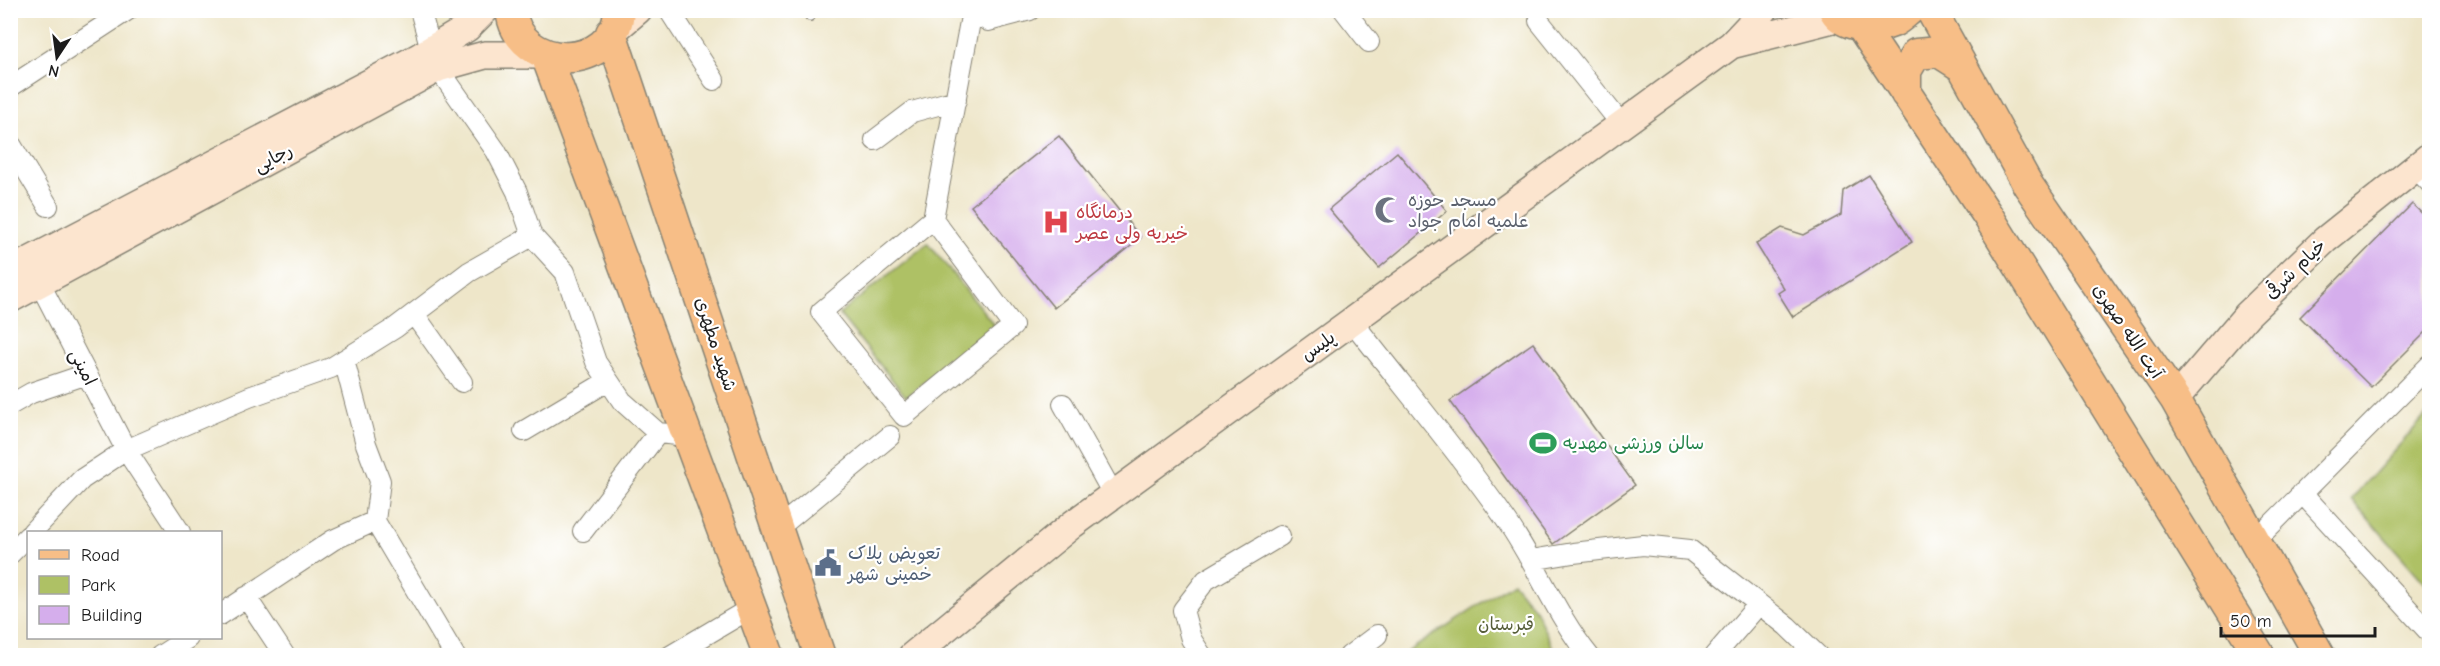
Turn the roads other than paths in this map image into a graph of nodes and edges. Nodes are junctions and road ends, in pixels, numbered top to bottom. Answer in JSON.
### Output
{"nodes":[{"id":1,"x":128,"y":10,"type":"edge"},
{"id":2,"x":420,"y":10,"type":"edge"},
{"id":3,"x":485,"y":10,"type":"edge"},
{"id":4,"x":511,"y":10,"type":"edge"},
{"id":5,"x":638,"y":10,"type":"edge"},
{"id":6,"x":669,"y":10,"type":"edge"},
{"id":7,"x":1030,"y":10,"type":"edge"},
{"id":8,"x":1344,"y":10,"type":"edge"},
{"id":9,"x":1764,"y":10,"type":"edge"},
{"id":10,"x":1909,"y":10,"type":"edge"},
{"id":11,"x":1931,"y":10,"type":"edge"},
{"id":12,"x":972,"y":11,"type":"edge"},
{"id":13,"x":1845,"y":18,"type":"edge"},
{"id":14,"x":1539,"y":21,"type":"dead end"},
{"id":15,"x":615,"y":22,"type":"edge"},
{"id":16,"x":1369,"y":42,"type":"dead end"},
{"id":17,"x":1731,"y":45,"type":"junction"},
{"id":18,"x":546,"y":55,"type":"junction"},
{"id":19,"x":435,"y":59,"type":"junction"},
{"id":20,"x":1961,"y":66,"type":"junction"},
{"id":21,"x":714,"y":80,"type":"dead end"},
{"id":22,"x":10,"y":87,"type":"edge"},
{"id":23,"x":1906,"y":93,"type":"junction"},
{"id":24,"x":956,"y":100,"type":"junction"},
{"id":25,"x":1622,"y":124,"type":"junction"},
{"id":26,"x":875,"y":140,"type":"dead end"},
{"id":27,"x":10,"y":143,"type":"edge"},
{"id":28,"x":2424,"y":168,"type":"edge"},
{"id":29,"x":48,"y":206,"type":"dead end"},
{"id":30,"x":933,"y":219,"type":"junction"},
{"id":31,"x":532,"y":236,"type":"junction"},
{"id":32,"x":10,"y":270,"type":"edge"},
{"id":33,"x":40,"y":284,"type":"junction"},
{"id":34,"x":10,"y":299,"type":"edge"},
{"id":35,"x":414,"y":314,"type":"junction"},
{"id":36,"x":1352,"y":321,"type":"junction"},
{"id":37,"x":344,"y":360,"type":"junction"},
{"id":38,"x":2430,"y":365,"type":"edge"},
{"id":39,"x":87,"y":374,"type":"junction"},
{"id":40,"x":609,"y":381,"type":"junction"},
{"id":41,"x":462,"y":382,"type":"dead end"},
{"id":42,"x":2175,"y":399,"type":"junction"},
{"id":43,"x":1063,"y":404,"type":"dead end"},
{"id":44,"x":10,"y":405,"type":"edge"},
{"id":45,"x":524,"y":431,"type":"dead end"},
{"id":46,"x":658,"y":433,"type":"junction"},
{"id":47,"x":687,"y":436,"type":"junction"},
{"id":48,"x":890,"y":436,"type":"dead end"},
{"id":49,"x":126,"y":450,"type":"junction"},
{"id":50,"x":1113,"y":494,"type":"junction"},
{"id":51,"x":2302,"y":494,"type":"junction"},
{"id":52,"x":375,"y":520,"type":"junction"},
{"id":53,"x":777,"y":529,"type":"junction"},
{"id":54,"x":33,"y":531,"type":"edge"},
{"id":55,"x":179,"y":531,"type":"edge"},
{"id":56,"x":583,"y":531,"type":"dead end"},
{"id":57,"x":1280,"y":536,"type":"dead end"},
{"id":58,"x":27,"y":537,"type":"edge"},
{"id":59,"x":2256,"y":540,"type":"junction"},
{"id":60,"x":10,"y":554,"type":"edge"},
{"id":61,"x":1531,"y":561,"type":"junction"},
{"id":62,"x":246,"y":597,"type":"junction"},
{"id":63,"x":1759,"y":604,"type":"junction"},
{"id":64,"x":223,"y":606,"type":"edge"},
{"id":65,"x":751,"y":608,"type":"junction"},
{"id":66,"x":2430,"y":633,"type":"edge"},
{"id":67,"x":1377,"y":635,"type":"dead end"},
{"id":68,"x":186,"y":639,"type":"edge"},
{"id":69,"x":160,"y":656,"type":"edge"},
{"id":70,"x":285,"y":656,"type":"edge"},
{"id":71,"x":455,"y":656,"type":"edge"},
{"id":72,"x":670,"y":656,"type":"edge"},
{"id":73,"x":768,"y":656,"type":"edge"},
{"id":74,"x":820,"y":656,"type":"edge"},
{"id":75,"x":912,"y":656,"type":"edge"},
{"id":76,"x":1202,"y":656,"type":"edge"},
{"id":77,"x":1349,"y":656,"type":"edge"},
{"id":78,"x":1589,"y":656,"type":"edge"},
{"id":79,"x":1714,"y":656,"type":"edge"},
{"id":80,"x":1818,"y":656,"type":"edge"},
{"id":81,"x":2260,"y":656,"type":"edge"},
{"id":82,"x":2320,"y":656,"type":"edge"}],
"edges":[{"from":1,"to":22,"type":"street"},
{"from":2,"to":19,"type":"street"},
{"from":3,"to":19,"type":"street","name":"رجایی"},
{"from":4,"to":18,"type":"main road"},
{"from":5,"to":15,"type":"street"},
{"from":6,"to":21,"type":"street"},
{"from":7,"to":12,"type":"street"},
{"from":8,"to":16,"type":"street"},
{"from":9,"to":17,"type":"street"},
{"from":10,"to":13,"type":"main road"},
{"from":11,"to":20,"type":"main road","name":"آیت الله صهری"},
{"from":12,"to":24,"type":"street"},
{"from":13,"to":17,"type":"street"},
{"from":13,"to":23,"type":"main road"},
{"from":14,"to":25,"type":"street"},
{"from":15,"to":18,"type":"main road"},
{"from":15,"to":53,"type":"main road","name":"شهید مطهری"},
{"from":17,"to":25,"type":"street","name":"پلیس"},
{"from":18,"to":19,"type":"street","name":"رجایی"},
{"from":18,"to":47,"type":"main road"},
{"from":19,"to":31,"type":"street"},
{"from":19,"to":32,"type":"street","name":"رجایی"},
{"from":19,"to":33,"type":"street","name":"رجایی"},
{"from":20,"to":23,"type":"main road"},
{"from":20,"to":42,"type":"main road","name":"آیت الله صهری"},
{"from":23,"to":81,"type":"main road"},
{"from":24,"to":26,"type":"street"},
{"from":24,"to":30,"type":"street"},
{"from":25,"to":36,"type":"street","name":"پلیس"},
{"from":27,"to":29,"type":"street"},
{"from":28,"to":42,"type":"street","name":"خیام شرقی"},
{"from":30,"to":30,"type":"street"},
{"from":31,"to":35,"type":"street"},
{"from":31,"to":40,"type":"street"},
{"from":33,"to":34,"type":"street","name":"رجایی"},
{"from":33,"to":39,"type":"street","name":"امینی"},
{"from":35,"to":37,"type":"street"},
{"from":35,"to":41,"type":"street"},
{"from":36,"to":50,"type":"street","name":"پلیس"},
{"from":36,"to":61,"type":"street"},
{"from":37,"to":49,"type":"street"},
{"from":37,"to":52,"type":"street"},
{"from":38,"to":51,"type":"street"},
{"from":39,"to":44,"type":"street"},
{"from":39,"to":49,"type":"street","name":"امینی"},
{"from":40,"to":45,"type":"street"},
{"from":40,"to":46,"type":"street"},
{"from":42,"to":59,"type":"main road","name":"آیت الله صهری"},
{"from":43,"to":50,"type":"street"},
{"from":46,"to":47,"type":"street"},
{"from":46,"to":56,"type":"street"},
{"from":47,"to":65,"type":"main road"},
{"from":48,"to":53,"type":"street"},
{"from":49,"to":54,"type":"street"},
{"from":49,"to":55,"type":"street","name":"امینی"},
{"from":50,"to":75,"type":"street","name":"پلیس"},
{"from":51,"to":59,"type":"street"},
{"from":51,"to":66,"type":"street"},
{"from":52,"to":62,"type":"street"},
{"from":52,"to":71,"type":"street"},
{"from":53,"to":74,"type":"main road","name":"شهید مطهری"},
{"from":57,"to":76,"type":"street"},
{"from":58,"to":60,"type":"street"},
{"from":59,"to":82,"type":"main road","name":"آیت الله صهری"},
{"from":61,"to":63,"type":"street"},
{"from":61,"to":78,"type":"street"},
{"from":62,"to":64,"type":"street"},
{"from":62,"to":70,"type":"street"},
{"from":63,"to":79,"type":"street"},
{"from":63,"to":80,"type":"street"},
{"from":65,"to":72,"type":"street"},
{"from":65,"to":73,"type":"main road"},
{"from":67,"to":77,"type":"street"},
{"from":68,"to":69,"type":"street"}]}
